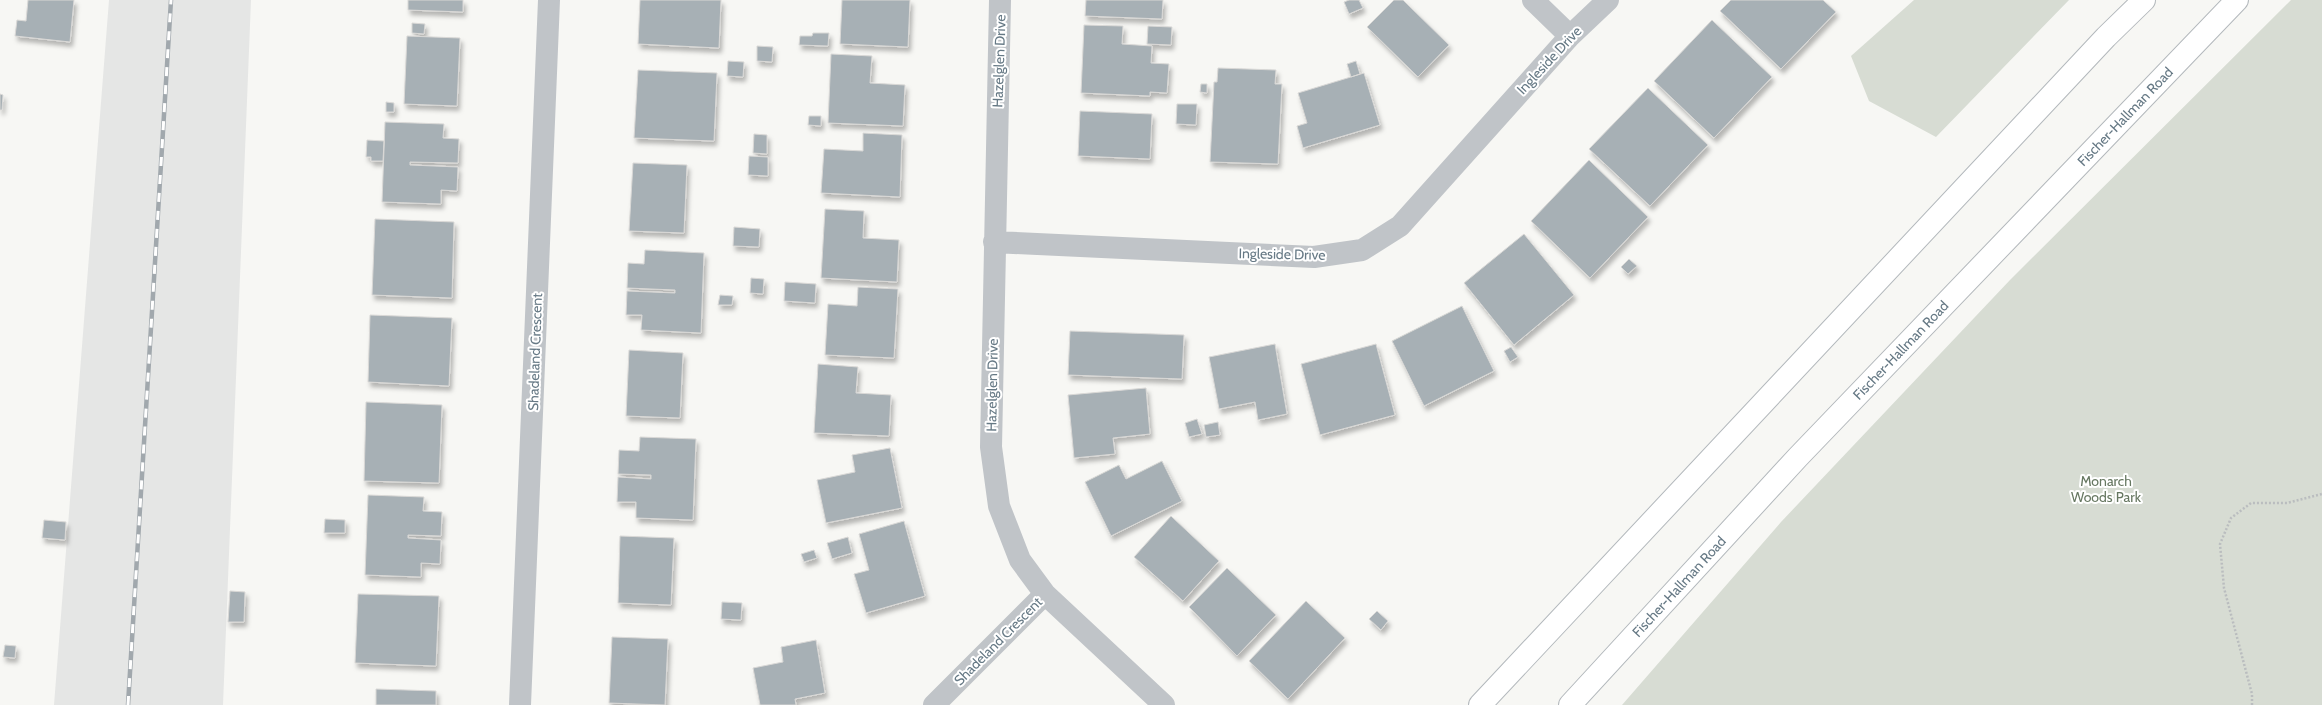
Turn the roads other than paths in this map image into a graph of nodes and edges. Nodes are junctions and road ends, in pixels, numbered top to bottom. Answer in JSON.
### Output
{"nodes":[{"id":1,"x":549,"y":0,"type":"edge"},
{"id":2,"x":1000,"y":0,"type":"edge"},
{"id":3,"x":1533,"y":0,"type":"edge"},
{"id":4,"x":1608,"y":0,"type":"edge"},
{"id":5,"x":2144,"y":0,"type":"edge"},
{"id":6,"x":2237,"y":0,"type":"edge"},
{"id":7,"x":1570,"y":36,"type":"junction"},
{"id":8,"x":994,"y":242,"type":"junction"},
{"id":9,"x":1044,"y":594,"type":"junction"},
{"id":10,"x":520,"y":705,"type":"edge"},
{"id":11,"x":934,"y":705,"type":"edge"},
{"id":12,"x":1164,"y":705,"type":"edge"},
{"id":13,"x":1480,"y":705,"type":"edge"},
{"id":14,"x":1570,"y":705,"type":"edge"}],
"edges":[{"from":1,"to":10,"type":"street","name":"Shadeland Crescent"},
{"from":2,"to":8,"type":"street","name":"Hazelglen Drive"},
{"from":3,"to":7,"type":"street"},
{"from":4,"to":7,"type":"street","name":"Ingleside Drive"},
{"from":5,"to":13,"type":"main road"},
{"from":6,"to":14,"type":"main road","name":"Fischer-Hallman Road"},
{"from":7,"to":8,"type":"street","name":"Ingleside Drive"},
{"from":8,"to":9,"type":"street","name":"Hazelglen Drive"},
{"from":9,"to":11,"type":"street","name":"Shadeland Crescent"},
{"from":9,"to":12,"type":"street","name":"Hazelglen Drive"}]}
